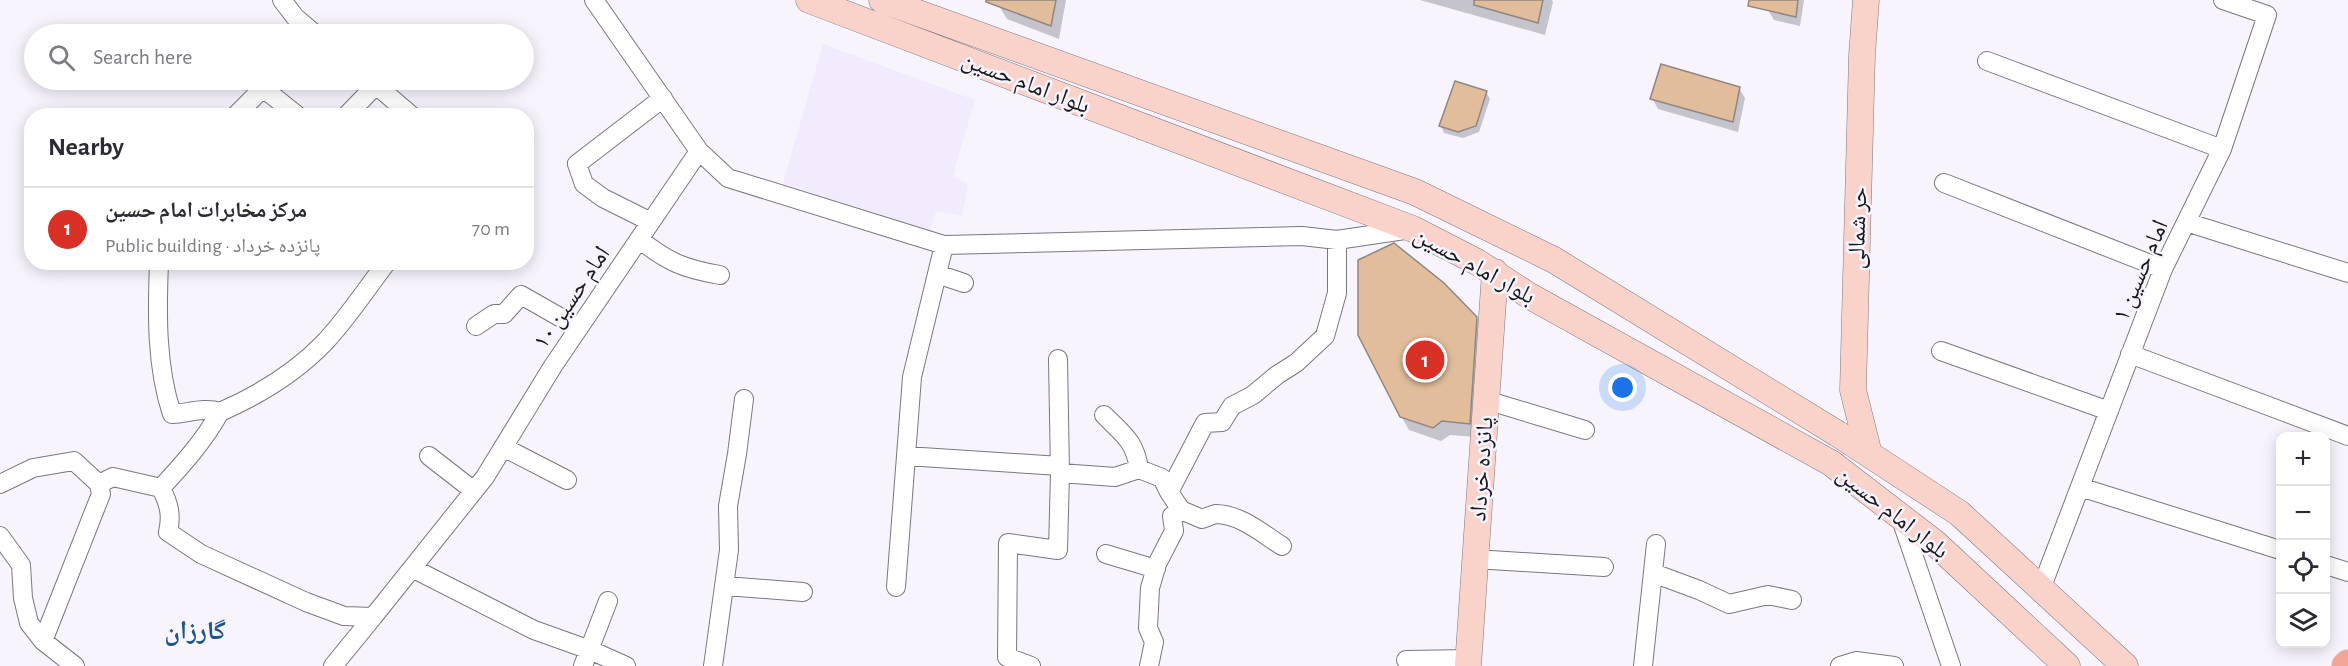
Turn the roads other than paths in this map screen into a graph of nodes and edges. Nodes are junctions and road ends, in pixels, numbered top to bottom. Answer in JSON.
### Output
{"nodes":[{"id":1,"x":282,"y":0,"type":"edge"},
{"id":2,"x":594,"y":0,"type":"edge"},
{"id":3,"x":882,"y":0,"type":"edge"},
{"id":4,"x":1866,"y":0,"type":"edge"},
{"id":5,"x":2223,"y":0,"type":"edge"},
{"id":6,"x":817,"y":2,"type":"edge"},
{"id":7,"x":303,"y":24,"type":"edge"},
{"id":8,"x":1987,"y":61,"type":"dead end"},
{"id":9,"x":261,"y":90,"type":"edge"},
{"id":10,"x":266,"y":90,"type":"edge"},
{"id":11,"x":367,"y":90,"type":"edge"},
{"id":12,"x":382,"y":90,"type":"edge"},
{"id":13,"x":663,"y":98,"type":"junction"},
{"id":14,"x":243,"y":108,"type":"edge"},
{"id":15,"x":288,"y":108,"type":"edge"},
{"id":16,"x":352,"y":108,"type":"edge"},
{"id":17,"x":403,"y":108,"type":"edge"},
{"id":18,"x":2222,"y":149,"type":"junction"},
{"id":19,"x":699,"y":151,"type":"junction"},
{"id":20,"x":1944,"y":183,"type":"dead end"},
{"id":21,"x":651,"y":222,"type":"junction"},
{"id":22,"x":2186,"y":222,"type":"junction"},
{"id":23,"x":1413,"y":229,"type":"junction"},
{"id":24,"x":639,"y":239,"type":"junction"},
{"id":25,"x":1337,"y":240,"type":"junction"},
{"id":26,"x":944,"y":244,"type":"junction"},
{"id":27,"x":2163,"y":269,"type":"junction"},
{"id":28,"x":159,"y":270,"type":"edge"},
{"id":29,"x":381,"y":270,"type":"edge"},
{"id":30,"x":1495,"y":273,"type":"junction"},
{"id":31,"x":2348,"y":273,"type":"edge"},
{"id":32,"x":937,"y":274,"type":"junction"},
{"id":33,"x":720,"y":275,"type":"dead end"},
{"id":34,"x":964,"y":283,"type":"dead end"},
{"id":35,"x":476,"y":326,"type":"dead end"},
{"id":36,"x":579,"y":328,"type":"junction"},
{"id":37,"x":1941,"y":351,"type":"dead end"},
{"id":38,"x":2130,"y":354,"type":"junction"},
{"id":39,"x":1058,"y":359,"type":"dead end"},
{"id":40,"x":744,"y":399,"type":"dead end"},
{"id":41,"x":1486,"y":400,"type":"junction"},
{"id":42,"x":2109,"y":411,"type":"junction"},
{"id":43,"x":220,"y":412,"type":"junction"},
{"id":44,"x":1104,"y":415,"type":"dead end"},
{"id":45,"x":1585,"y":430,"type":"dead end"},
{"id":46,"x":2348,"y":436,"type":"edge"},
{"id":47,"x":503,"y":447,"type":"junction"},
{"id":48,"x":1869,"y":454,"type":"junction"},
{"id":49,"x":429,"y":456,"type":"dead end"},
{"id":50,"x":906,"y":456,"type":"junction"},
{"id":51,"x":1139,"y":469,"type":"junction"},
{"id":52,"x":1060,"y":470,"type":"junction"},
{"id":53,"x":567,"y":480,"type":"dead end"},
{"id":54,"x":0,"y":484,"type":"edge"},
{"id":55,"x":99,"y":484,"type":"junction"},
{"id":56,"x":2080,"y":487,"type":"junction"},
{"id":57,"x":161,"y":488,"type":"junction"},
{"id":58,"x":474,"y":491,"type":"junction"},
{"id":59,"x":1169,"y":492,"type":"junction"},
{"id":60,"x":1181,"y":510,"type":"junction"},
{"id":61,"x":1900,"y":516,"type":"junction"},
{"id":62,"x":0,"y":536,"type":"edge"},
{"id":63,"x":1656,"y":544,"type":"dead end"},
{"id":64,"x":1282,"y":546,"type":"dead end"},
{"id":65,"x":2276,"y":549,"type":"edge"},
{"id":66,"x":1107,"y":554,"type":"dead end"},
{"id":67,"x":1475,"y":559,"type":"junction"},
{"id":68,"x":1604,"y":567,"type":"dead end"},
{"id":69,"x":2330,"y":567,"type":"edge"},
{"id":70,"x":412,"y":568,"type":"junction"},
{"id":71,"x":1156,"y":569,"type":"junction"},
{"id":72,"x":2348,"y":572,"type":"edge"},
{"id":73,"x":1653,"y":573,"type":"junction"},
{"id":74,"x":726,"y":586,"type":"junction"},
{"id":75,"x":896,"y":587,"type":"dead end"},
{"id":76,"x":2041,"y":589,"type":"junction"},
{"id":77,"x":803,"y":592,"type":"dead end"},
{"id":78,"x":1792,"y":600,"type":"dead end"},
{"id":79,"x":608,"y":601,"type":"dead end"},
{"id":80,"x":373,"y":617,"type":"junction"},
{"id":81,"x":43,"y":641,"type":"junction"},
{"id":82,"x":587,"y":658,"type":"edge"},
{"id":83,"x":1406,"y":660,"type":"dead end"},
{"id":84,"x":1469,"y":662,"type":"edge"},
{"id":85,"x":75,"y":666,"type":"edge"},
{"id":86,"x":333,"y":666,"type":"edge"},
{"id":87,"x":626,"y":666,"type":"edge"},
{"id":88,"x":713,"y":666,"type":"edge"},
{"id":89,"x":1031,"y":666,"type":"edge"},
{"id":90,"x":1149,"y":666,"type":"edge"},
{"id":91,"x":1643,"y":666,"type":"edge"},
{"id":92,"x":1840,"y":666,"type":"edge"},
{"id":93,"x":1894,"y":666,"type":"edge"},
{"id":94,"x":1951,"y":666,"type":"edge"},
{"id":95,"x":2067,"y":666,"type":"edge"},
{"id":96,"x":2126,"y":666,"type":"edge"}],
"edges":[{"from":1,"to":7,"type":"street"},
{"from":2,"to":13,"type":"street"},
{"from":3,"to":48,"type":"main road","name":"بلوار امام حسین"},
{"from":4,"to":48,"type":"main road","name":"حر شمالی"},
{"from":5,"to":18,"type":"street","name":"امام حسین ۱"},
{"from":6,"to":23,"type":"main road","name":"بلوار امام حسین"},
{"from":8,"to":18,"type":"street"},
{"from":9,"to":14,"type":"street"},
{"from":10,"to":15,"type":"street"},
{"from":11,"to":16,"type":"street"},
{"from":12,"to":17,"type":"street"},
{"from":13,"to":19,"type":"street"},
{"from":13,"to":21,"type":"street"},
{"from":18,"to":22,"type":"street","name":"امام حسین ۱"},
{"from":19,"to":21,"type":"street","name":"امام حسین ۱۰"},
{"from":19,"to":26,"type":"street"},
{"from":20,"to":27,"type":"street"},
{"from":21,"to":24,"type":"street","name":"امام حسین ۱۰"},
{"from":22,"to":27,"type":"street","name":"امام حسین ۱"},
{"from":22,"to":31,"type":"street"},
{"from":23,"to":25,"type":"street"},
{"from":23,"to":30,"type":"main road","name":"بلوار امام حسین"},
{"from":24,"to":33,"type":"street"},
{"from":24,"to":36,"type":"street","name":"امام حسین ۱۰"},
{"from":25,"to":26,"type":"street"},
{"from":25,"to":59,"type":"street"},
{"from":26,"to":32,"type":"street"},
{"from":27,"to":38,"type":"street","name":"امام حسین ۱"},
{"from":28,"to":43,"type":"street"},
{"from":29,"to":43,"type":"street"},
{"from":30,"to":41,"type":"main road","name":"پانزده خرداد"},
{"from":30,"to":61,"type":"main road","name":"بلوار امام حسین"},
{"from":32,"to":34,"type":"street"},
{"from":32,"to":50,"type":"street"},
{"from":35,"to":36,"type":"street"},
{"from":36,"to":47,"type":"street","name":"امام حسین ۱۰"},
{"from":37,"to":42,"type":"street"},
{"from":38,"to":42,"type":"street","name":"امام حسین ۱"},
{"from":38,"to":46,"type":"street"},
{"from":39,"to":52,"type":"street"},
{"from":40,"to":74,"type":"street"},
{"from":41,"to":45,"type":"street"},
{"from":41,"to":67,"type":"main road","name":"پانزده خرداد"},
{"from":42,"to":56,"type":"street","name":"امام حسین ۱"},
{"from":43,"to":57,"type":"street"},
{"from":44,"to":51,"type":"street"},
{"from":47,"to":53,"type":"street"},
{"from":47,"to":58,"type":"street","name":"امام حسین ۱۰"},
{"from":48,"to":76,"type":"main road","name":"بلوار امام حسین"},
{"from":49,"to":58,"type":"street"},
{"from":50,"to":52,"type":"street"},
{"from":50,"to":75,"type":"street"},
{"from":51,"to":52,"type":"street"},
{"from":51,"to":59,"type":"street"},
{"from":52,"to":89,"type":"street"},
{"from":54,"to":55,"type":"street"},
{"from":55,"to":57,"type":"street"},
{"from":55,"to":81,"type":"street"},
{"from":56,"to":65,"type":"street"},
{"from":56,"to":76,"type":"street","name":"امام حسین ۱"},
{"from":57,"to":80,"type":"street"},
{"from":58,"to":70,"type":"street","name":"امام حسین ۱۰"},
{"from":59,"to":60,"type":"street"},
{"from":60,"to":64,"type":"street"},
{"from":60,"to":71,"type":"street"},
{"from":61,"to":94,"type":"street"},
{"from":61,"to":95,"type":"main road","name":"بلوار امام حسین"},
{"from":62,"to":81,"type":"street"},
{"from":63,"to":73,"type":"street"},
{"from":66,"to":71,"type":"street"},
{"from":67,"to":68,"type":"street"},
{"from":67,"to":84,"type":"main road","name":"پانزده خرداد"},
{"from":69,"to":72,"type":"street"},
{"from":70,"to":80,"type":"street","name":"امام حسین ۱۰"},
{"from":70,"to":82,"type":"street"},
{"from":71,"to":90,"type":"street"},
{"from":73,"to":78,"type":"street"},
{"from":73,"to":91,"type":"street"},
{"from":74,"to":77,"type":"street"},
{"from":74,"to":88,"type":"street"},
{"from":76,"to":96,"type":"main road","name":"بلوار امام حسین"},
{"from":79,"to":82,"type":"street"},
{"from":80,"to":86,"type":"street","name":"امام حسین ۱۰"},
{"from":81,"to":85,"type":"street"},
{"from":82,"to":87,"type":"street"},
{"from":83,"to":84,"type":"street"},
{"from":92,"to":93,"type":"street"}]}
